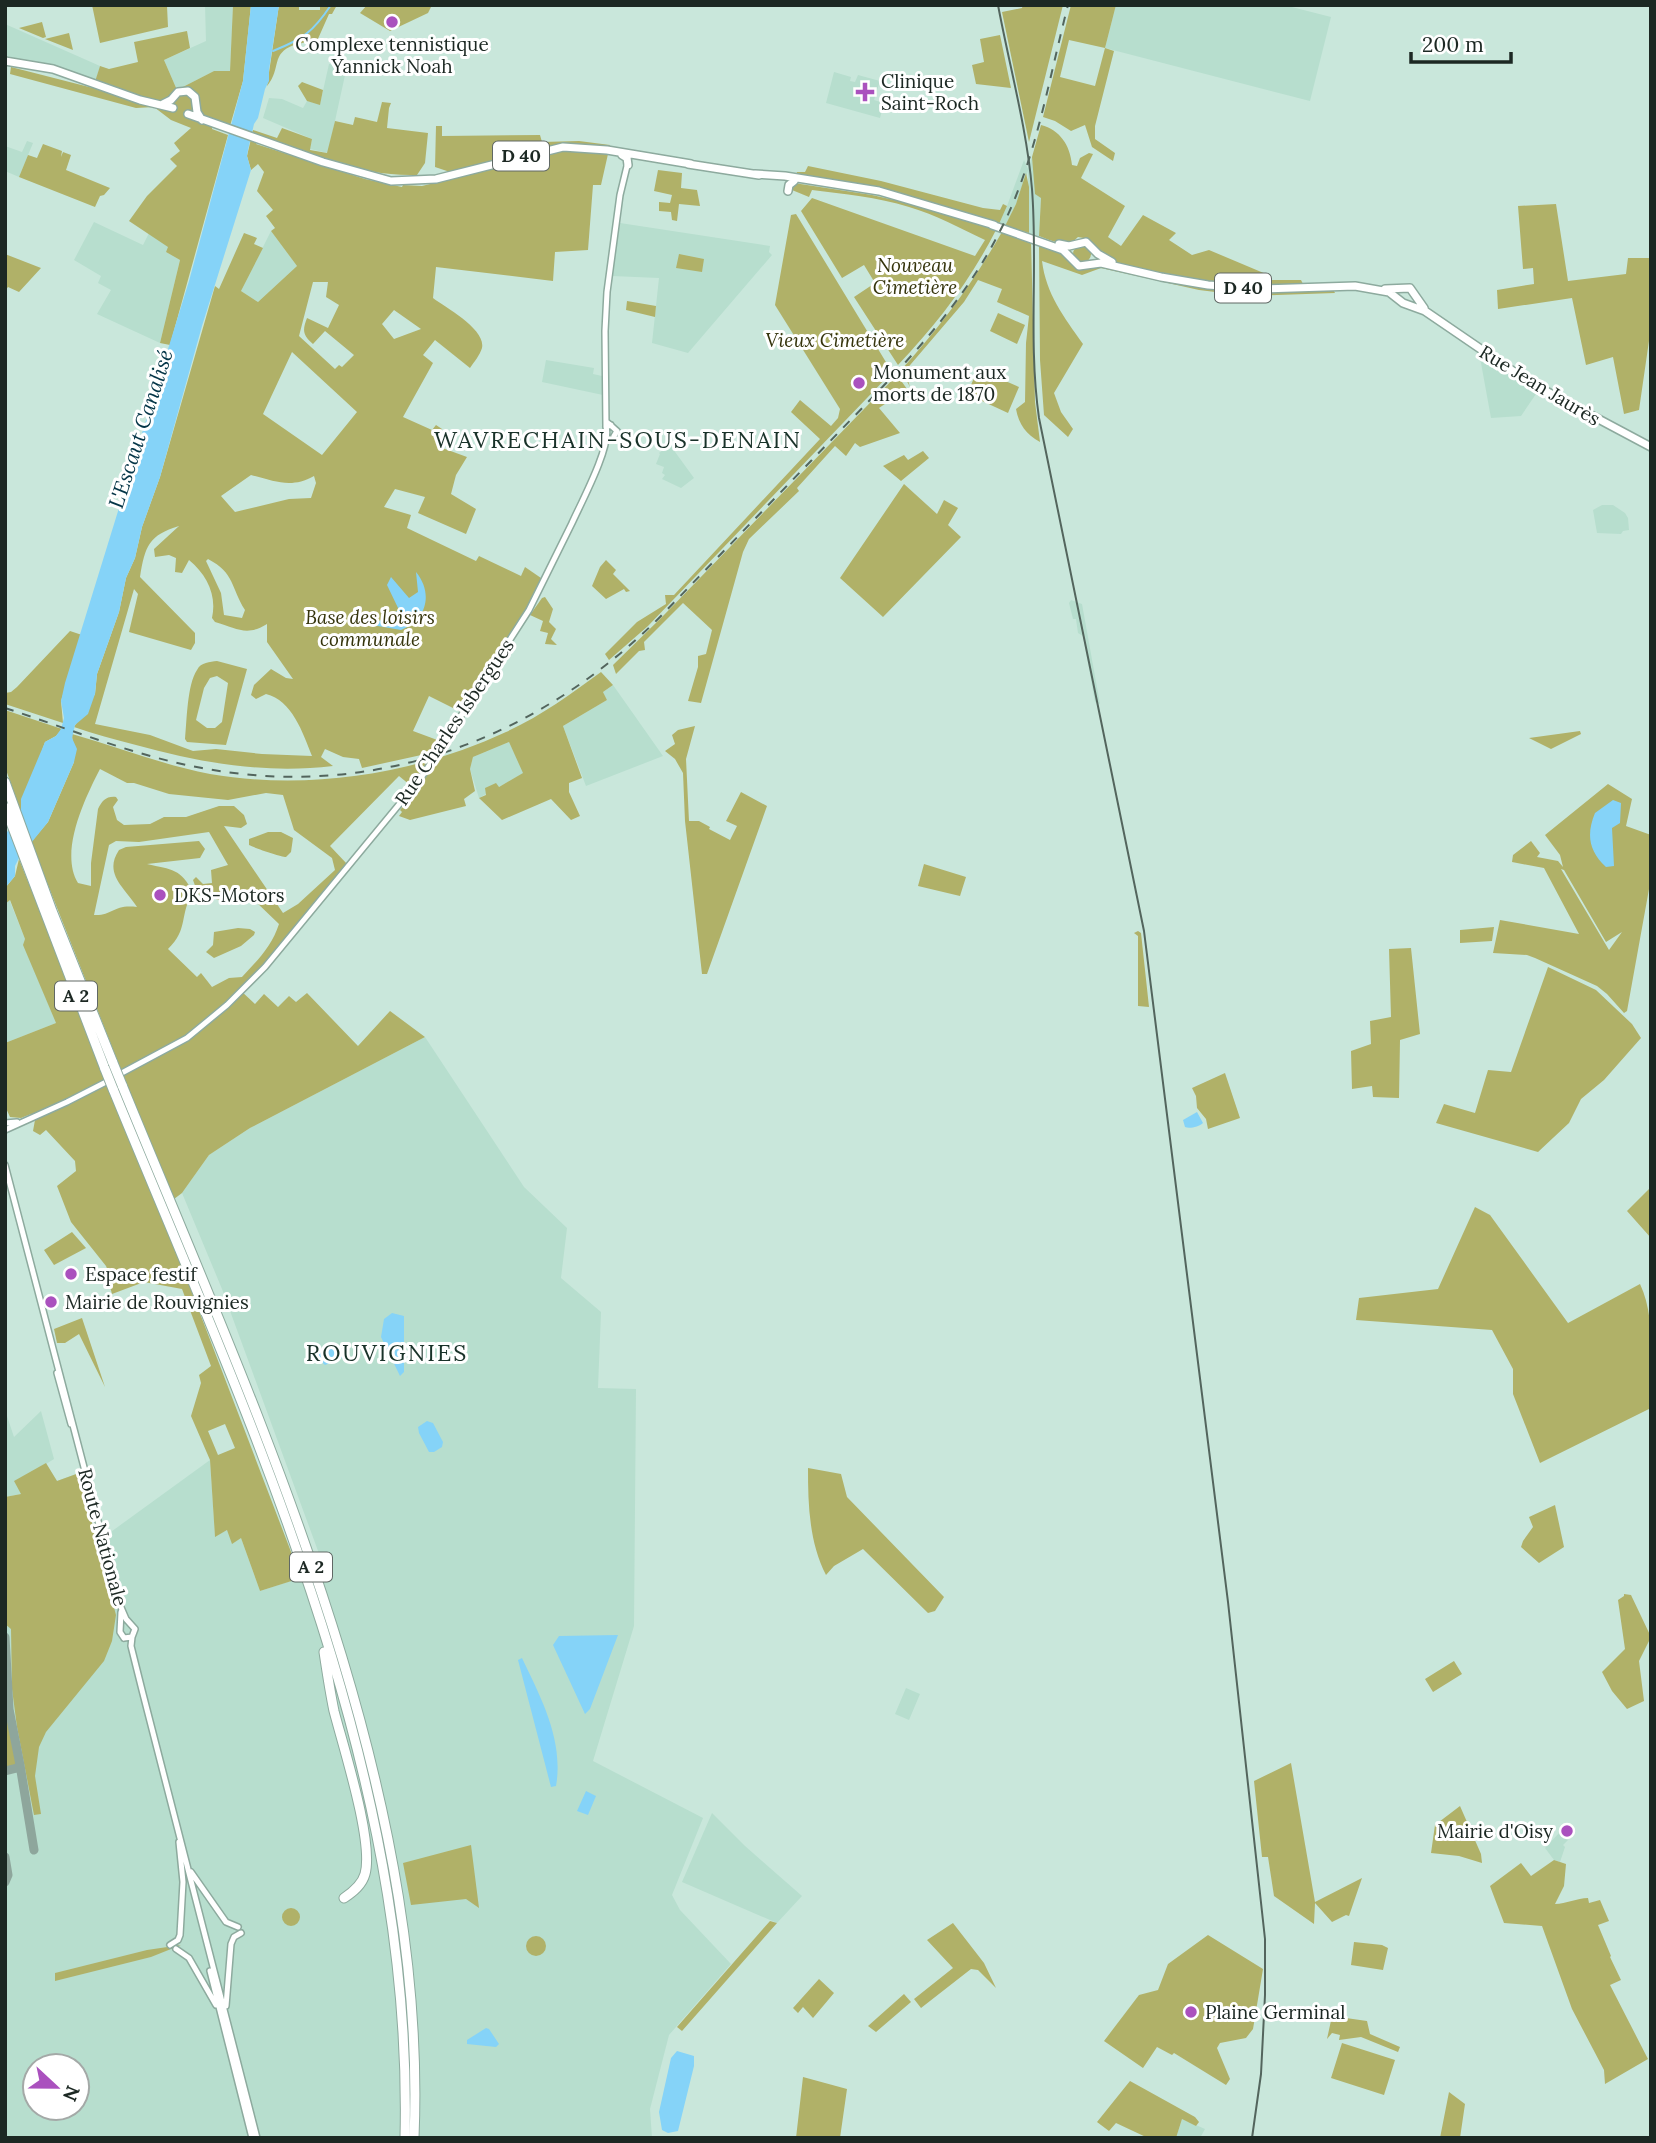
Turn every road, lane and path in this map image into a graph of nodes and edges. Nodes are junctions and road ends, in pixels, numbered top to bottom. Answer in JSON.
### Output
{"nodes":[{"id":1,"x":5,"y":62,"type":"edge"},
{"id":2,"x":173,"y":98,"type":"junction"},
{"id":3,"x":160,"y":104,"type":"junction"},
{"id":4,"x":196,"y":106,"type":"junction"},
{"id":5,"x":173,"y":108,"type":"junction"},
{"id":6,"x":188,"y":114,"type":"junction"},
{"id":7,"x":202,"y":120,"type":"junction"},
{"id":8,"x":581,"y":148,"type":"junction"},
{"id":9,"x":622,"y":155,"type":"junction"},
{"id":10,"x":632,"y":155,"type":"junction"},
{"id":11,"x":628,"y":164,"type":"junction"},
{"id":12,"x":780,"y":168,"type":"dead end"},
{"id":13,"x":755,"y":174,"type":"junction"},
{"id":14,"x":773,"y":175,"type":"junction"},
{"id":15,"x":784,"y":178,"type":"junction"},
{"id":16,"x":794,"y":181,"type":"junction"},
{"id":17,"x":788,"y":191,"type":"dead end"},
{"id":18,"x":915,"y":202,"type":"junction"},
{"id":19,"x":992,"y":225,"type":"junction"},
{"id":20,"x":1073,"y":246,"type":"junction"},
{"id":21,"x":1094,"y":250,"type":"junction"},
{"id":22,"x":1070,"y":255,"type":"junction"},
{"id":23,"x":1090,"y":263,"type":"junction"},
{"id":24,"x":1125,"y":268,"type":"junction"},
{"id":25,"x":1402,"y":288,"type":"junction"},
{"id":26,"x":1374,"y":289,"type":"junction"},
{"id":27,"x":1415,"y":296,"type":"junction"},
{"id":28,"x":1399,"y":298,"type":"junction"},
{"id":29,"x":1408,"y":303,"type":"junction"},
{"id":30,"x":1432,"y":316,"type":"junction"},
{"id":31,"x":1651,"y":447,"type":"edge"},
{"id":32,"x":6,"y":784,"type":"edge"},
{"id":33,"x":5,"y":807,"type":"edge"},
{"id":34,"x":38,"y":884,"type":"junction"},
{"id":35,"x":117,"y":1087,"type":"junction"},
{"id":36,"x":27,"y":1120,"type":"junction"},
{"id":37,"x":5,"y":1123,"type":"edge"},
{"id":38,"x":5,"y":1130,"type":"edge"},
{"id":39,"x":5,"y":1165,"type":"edge"},
{"id":40,"x":120,"y":1605,"type":"junction"},
{"id":41,"x":315,"y":1606,"type":"junction"},
{"id":42,"x":130,"y":1623,"type":"junction"},
{"id":43,"x":121,"y":1626,"type":"junction"},
{"id":44,"x":132,"y":1637,"type":"junction"},
{"id":45,"x":124,"y":1638,"type":"junction"},
{"id":46,"x":142,"y":1690,"type":"junction"},
{"id":47,"x":168,"y":1792,"type":"junction"},
{"id":48,"x":178,"y":1839,"type":"junction"},
{"id":49,"x":188,"y":1866,"type":"junction"},
{"id":50,"x":344,"y":1898,"type":"dead end"},
{"id":51,"x":225,"y":2019,"type":"junction"},
{"id":52,"x":255,"y":2138,"type":"edge"},
{"id":53,"x":405,"y":2138,"type":"edge"},
{"id":54,"x":414,"y":2138,"type":"edge"}],
"edges":[{"from":1,"to":3,"type":"main road"},
{"from":2,"to":3,"type":"main road"},
{"from":2,"to":4,"type":"main road"},
{"from":2,"to":5,"type":"main road"},
{"from":3,"to":5,"type":"main road"},
{"from":4,"to":6,"type":"main road"},
{"from":4,"to":7,"type":"main road"},
{"from":5,"to":6,"type":"main road"},
{"from":6,"to":7,"type":"main road","number":"D 40"},
{"from":7,"to":8,"type":"main road","number":"D 40"},
{"from":8,"to":9,"type":"main road","number":"D 40"},
{"from":8,"to":10,"type":"main road","number":"D 40"},
{"from":9,"to":10,"type":"main road","number":"D 40"},
{"from":9,"to":11,"type":"main road"},
{"from":10,"to":11,"type":"main road","name":"Rue Charles Isbergues"},
{"from":10,"to":13,"type":"main road","number":"D 40"},
{"from":11,"to":36,"type":"main road","name":"Rue Charles Isbergues"},
{"from":12,"to":14,"type":"main road"},
{"from":13,"to":14,"type":"main road","number":"D 40"},
{"from":13,"to":15,"type":"main road","number":"D 40"},
{"from":14,"to":15,"type":"main road","number":"D 40"},
{"from":15,"to":16,"type":"main road","number":"D 40"},
{"from":15,"to":18,"type":"main road","number":"D 40"},
{"from":16,"to":17,"type":"main road"},
{"from":16,"to":18,"type":"main road","number":"D 40"},
{"from":18,"to":19,"type":"main road","number":"D 40"},
{"from":19,"to":20,"type":"main road","number":"D 40"},
{"from":19,"to":22,"type":"main road","number":"D 40"},
{"from":20,"to":21,"type":"main road"},
{"from":20,"to":22,"type":"main road"},
{"from":21,"to":23,"type":"main road"},
{"from":21,"to":24,"type":"main road","number":"D 40"},
{"from":22,"to":23,"type":"main road"},
{"from":23,"to":24,"type":"main road","number":"D 40"},
{"from":24,"to":26,"type":"main road","number":"D 40"},
{"from":25,"to":26,"type":"main road","number":"D 40"},
{"from":25,"to":27,"type":"main road","number":"D 40"},
{"from":25,"to":28,"type":"main road"},
{"from":26,"to":28,"type":"main road","number":"D 40"},
{"from":27,"to":29,"type":"main road"},
{"from":27,"to":30,"type":"main road","number":"D 40"},
{"from":28,"to":29,"type":"main road","number":"D 40"},
{"from":29,"to":30,"type":"main road","number":"D 40"},
{"from":30,"to":31,"type":"main road","name":"Rue Jean Jaurès","number":"D 40"},
{"from":32,"to":34,"type":"highway","number":"A 2"},
{"from":33,"to":34,"type":"highway","number":"A 2"},
{"from":34,"to":35,"type":"highway","number":"A 2","bridge":true},
{"from":35,"to":41,"type":"highway","number":"A 2"},
{"from":35,"to":54,"type":"highway","number":"A 2"},
{"from":36,"to":37,"type":"main road"},
{"from":36,"to":38,"type":"main road","name":"Rue Charles Isbergues"},
{"from":39,"to":40,"type":"main road","name":"Route Nationale"},
{"from":40,"to":42,"type":"main road","name":"Route Nationale"},
{"from":40,"to":43,"type":"main road"},
{"from":41,"to":50,"type":"highway"},
{"from":41,"to":53,"type":"highway","number":"A 2"},
{"from":42,"to":43,"type":"main road"},
{"from":42,"to":44,"type":"main road"},
{"from":43,"to":45,"type":"main road"},
{"from":44,"to":45,"type":"main road"},
{"from":44,"to":46,"type":"main road"},
{"from":45,"to":46,"type":"main road"},
{"from":46,"to":47,"type":"main road"},
{"from":47,"to":48,"type":"main road"},
{"from":47,"to":49,"type":"main road"},
{"from":48,"to":51,"type":"main road"},
{"from":48,"to":51,"type":"main road"},
{"from":49,"to":51,"type":"main road"},
{"from":49,"to":51,"type":"main road"},
{"from":51,"to":52,"type":"main road"}]}
